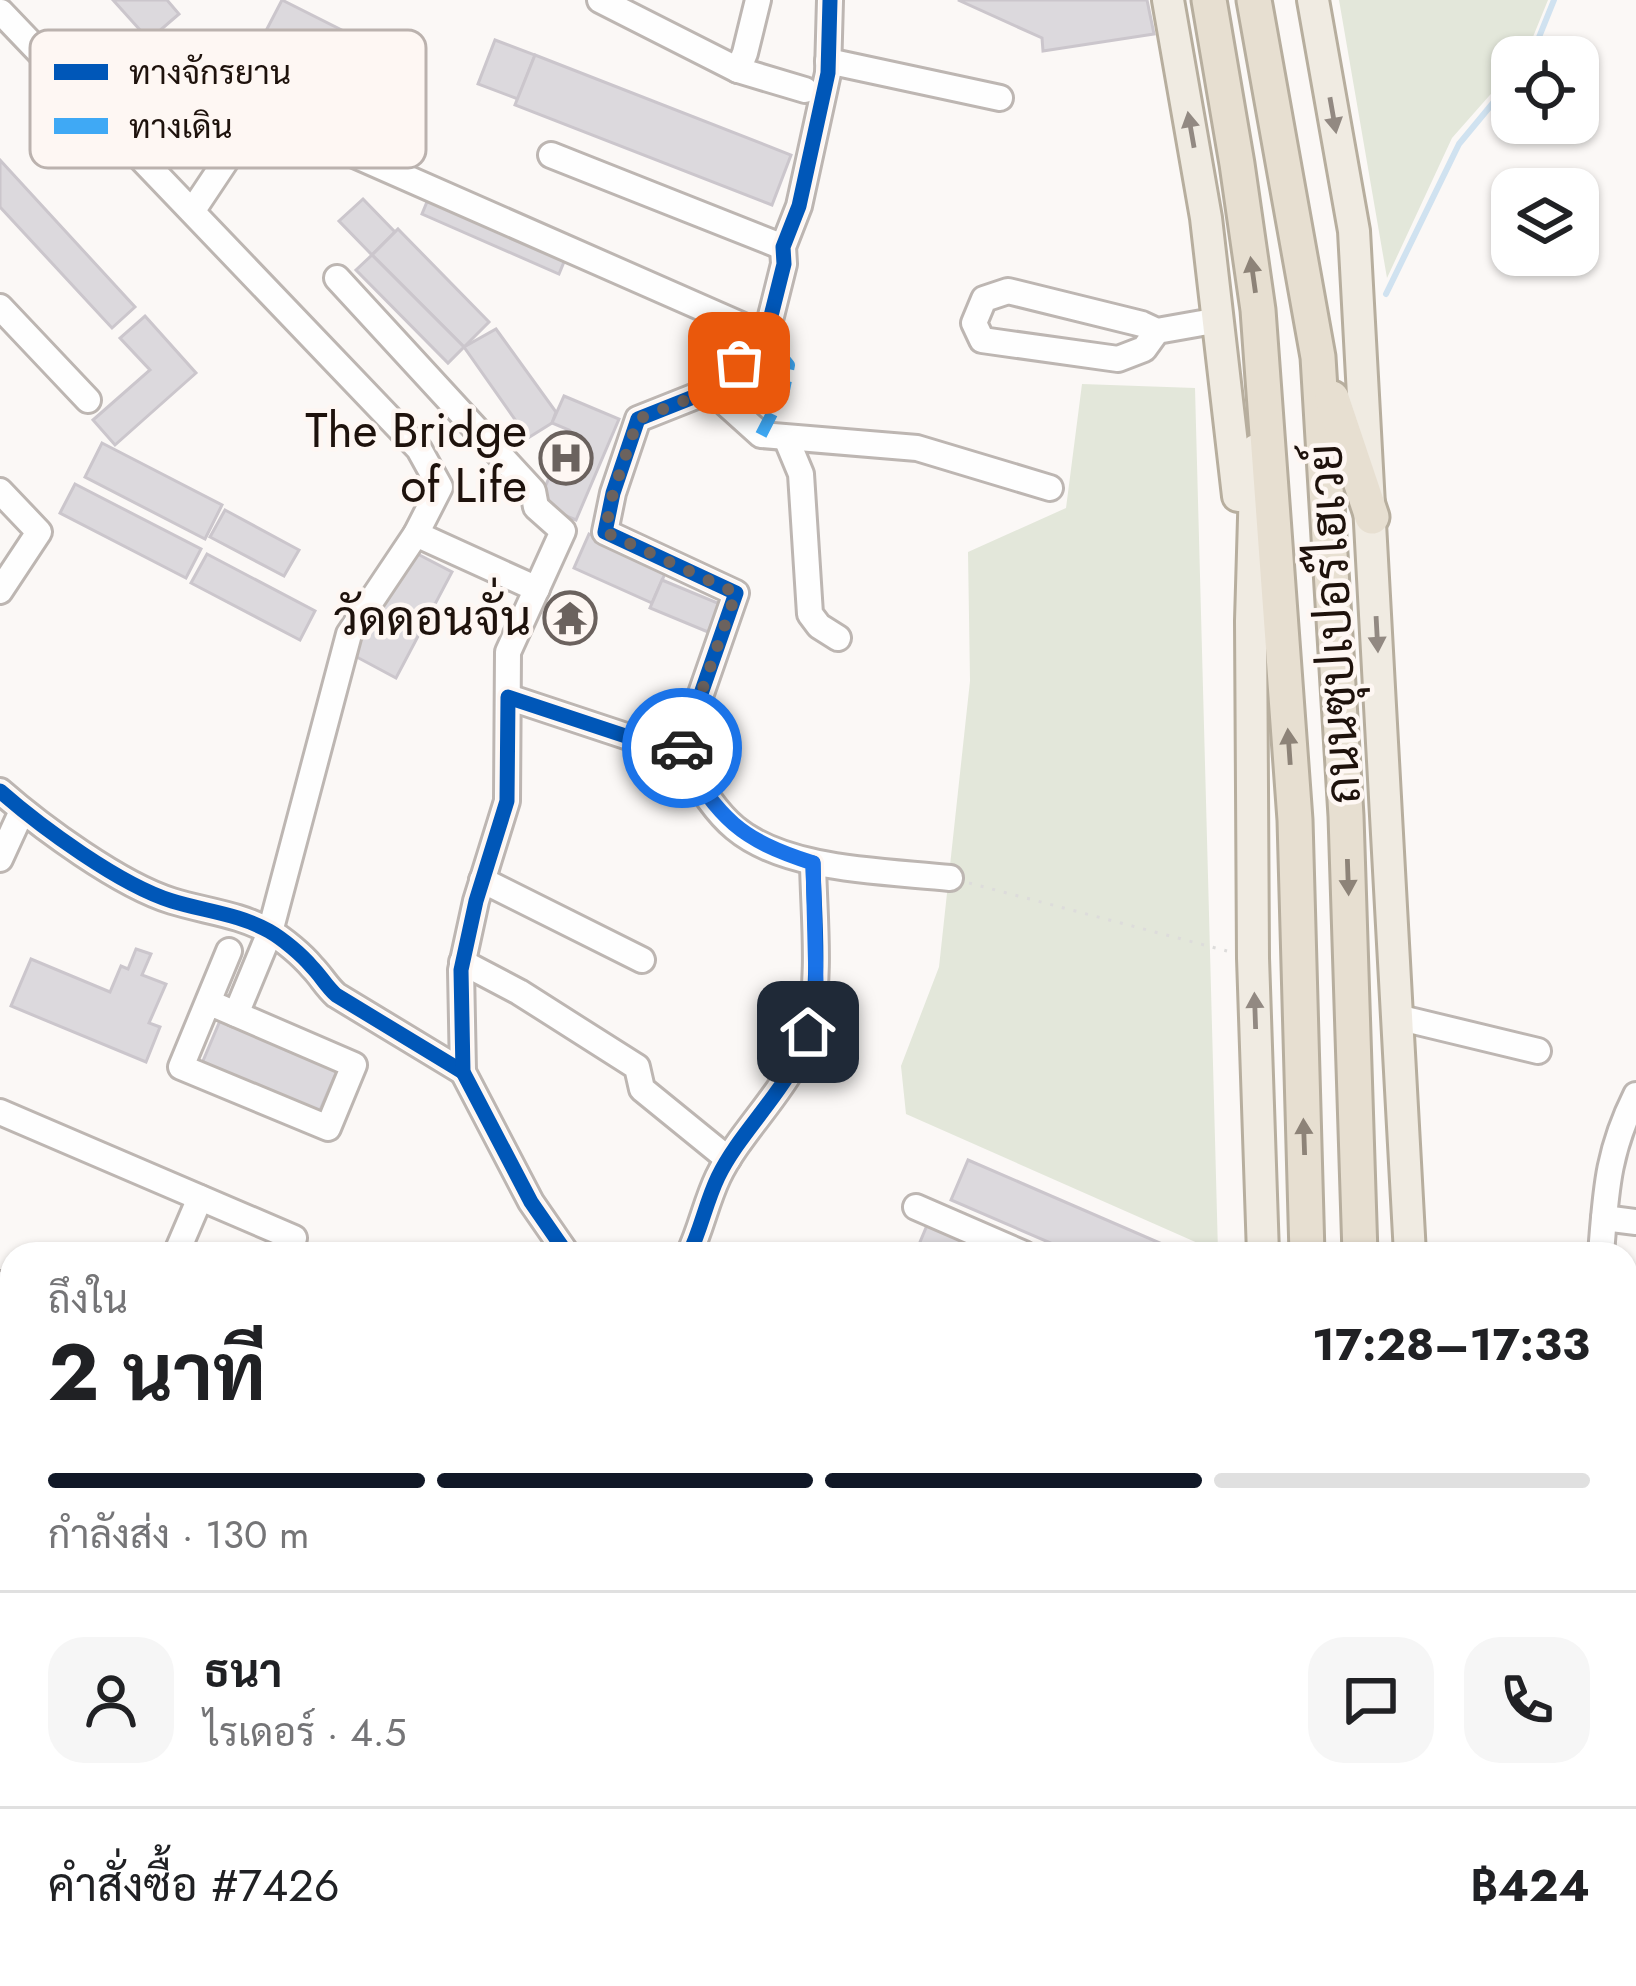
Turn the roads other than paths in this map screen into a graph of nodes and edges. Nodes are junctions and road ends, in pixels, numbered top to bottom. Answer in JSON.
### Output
{"nodes":[{"id":1,"x":600,"y":0,"type":"edge"},
{"id":2,"x":758,"y":0,"type":"edge"},
{"id":3,"x":830,"y":0,"type":"edge"},
{"id":4,"x":1168,"y":0,"type":"edge"},
{"id":5,"x":1186,"y":0,"type":"edge"},
{"id":6,"x":1209,"y":0,"type":"edge"},
{"id":7,"x":1254,"y":0,"type":"edge"},
{"id":8,"x":1312,"y":0,"type":"edge"},
{"id":9,"x":1,"y":12,"type":"edge"},
{"id":10,"x":30,"y":42,"type":"edge"},
{"id":11,"x":828,"y":61,"type":"junction"},
{"id":12,"x":738,"y":70,"type":"junction"},
{"id":13,"x":805,"y":90,"type":"dead end"},
{"id":14,"x":1000,"y":98,"type":"dead end"},
{"id":15,"x":551,"y":155,"type":"dead end"},
{"id":16,"x":1237,"y":164,"type":"junction"},
{"id":17,"x":152,"y":168,"type":"edge"},
{"id":18,"x":221,"y":168,"type":"edge"},
{"id":19,"x":382,"y":168,"type":"edge"},
{"id":20,"x":193,"y":210,"type":"junction"},
{"id":21,"x":783,"y":247,"type":"junction"},
{"id":22,"x":337,"y":278,"type":"dead end"},
{"id":23,"x":0,"y":307,"type":"edge"},
{"id":24,"x":1219,"y":320,"type":"junction"},
{"id":25,"x":1157,"y":332,"type":"junction"},
{"id":26,"x":766,"y":336,"type":"junction"},
{"id":27,"x":1259,"y":338,"type":"junction"},
{"id":28,"x":1318,"y":357,"type":"junction"},
{"id":29,"x":711,"y":390,"type":"junction"},
{"id":30,"x":88,"y":400,"type":"dead end"},
{"id":31,"x":786,"y":437,"type":"junction"},
{"id":32,"x":1050,"y":488,"type":"dead end"},
{"id":33,"x":0,"y":490,"type":"edge"},
{"id":34,"x":1372,"y":518,"type":"junction"},
{"id":35,"x":563,"y":531,"type":"junction"},
{"id":36,"x":605,"y":532,"type":"junction"},
{"id":37,"x":416,"y":534,"type":"junction"},
{"id":38,"x":537,"y":589,"type":"junction"},
{"id":39,"x":0,"y":591,"type":"edge"},
{"id":40,"x":1251,"y":621,"type":"junction"},
{"id":41,"x":838,"y":638,"type":"dead end"},
{"id":42,"x":508,"y":697,"type":"junction"},
{"id":43,"x":680,"y":754,"type":"junction"},
{"id":44,"x":0,"y":791,"type":"edge"},
{"id":45,"x":22,"y":811,"type":"junction"},
{"id":46,"x":3,"y":843,"type":"edge"},
{"id":47,"x":813,"y":863,"type":"junction"},
{"id":48,"x":950,"y":878,"type":"road end"},
{"id":49,"x":482,"y":880,"type":"junction"},
{"id":50,"x":270,"y":932,"type":"junction"},
{"id":51,"x":229,"y":951,"type":"dead end"},
{"id":52,"x":642,"y":961,"type":"dead end"},
{"id":53,"x":462,"y":962,"type":"junction"},
{"id":54,"x":208,"y":1002,"type":"junction"},
{"id":55,"x":236,"y":1014,"type":"junction"},
{"id":56,"x":1397,"y":1017,"type":"junction"},
{"id":57,"x":1538,"y":1051,"type":"dead end"},
{"id":58,"x":463,"y":1072,"type":"junction"},
{"id":59,"x":1636,"y":1095,"type":"edge"},
{"id":60,"x":0,"y":1112,"type":"edge"},
{"id":61,"x":728,"y":1159,"type":"junction"},
{"id":62,"x":200,"y":1198,"type":"junction"},
{"id":63,"x":916,"y":1207,"type":"dead end"},
{"id":64,"x":1604,"y":1218,"type":"junction"},
{"id":65,"x":1636,"y":1222,"type":"edge"},
{"id":66,"x":294,"y":1238,"type":"dead end"},
{"id":67,"x":181,"y":1242,"type":"edge"},
{"id":68,"x":558,"y":1242,"type":"edge"},
{"id":69,"x":694,"y":1242,"type":"edge"},
{"id":70,"x":978,"y":1242,"type":"edge"},
{"id":71,"x":1263,"y":1242,"type":"edge"},
{"id":72,"x":1307,"y":1242,"type":"edge"},
{"id":73,"x":1360,"y":1242,"type":"edge"},
{"id":74,"x":1409,"y":1242,"type":"edge"},
{"id":75,"x":1602,"y":1242,"type":"edge"}],
"edges":[{"from":1,"to":12,"type":"street"},
{"from":2,"to":12,"type":"street"},
{"from":3,"to":11,"type":"street"},
{"from":24,"to":4,"type":"main road","one_way":true},
{"from":5,"to":16,"type":"highway"},
{"from":6,"to":16,"type":"highway","name":"ถนนซุปเปอร์ไฮเวย์"},
{"from":7,"to":28,"type":"highway","name":"ถนนซุปเปอร์ไฮเวย์"},
{"from":8,"to":34,"type":"main road","one_way":true},
{"from":9,"to":10,"type":"street"},
{"from":11,"to":14,"type":"street"},
{"from":11,"to":21,"type":"street"},
{"from":12,"to":13,"type":"street"},
{"from":15,"to":21,"type":"street"},
{"from":27,"to":16,"type":"highway","name":"ถนนซุปเปอร์ไฮเวย์","one_way":true},
{"from":17,"to":20,"type":"street"},
{"from":18,"to":20,"type":"street"},
{"from":19,"to":26,"type":"street"},
{"from":20,"to":37,"type":"street"},
{"from":21,"to":26,"type":"street"},
{"from":22,"to":35,"type":"street"},
{"from":23,"to":30,"type":"street"},
{"from":24,"to":25,"type":"street"},
{"from":24,"to":40,"type":"main road"},
{"from":25,"to":25,"type":"street"},
{"from":26,"to":29,"type":"street"},
{"from":27,"to":40,"type":"main road"},
{"from":72,"to":27,"type":"highway","name":"ถนนซุปเปอร์ไฮเวย์","one_way":true},
{"from":28,"to":34,"type":"highway"},
{"from":28,"to":73,"type":"highway","name":"ถนนซุปเปอร์ไฮเวย์","one_way":true},
{"from":29,"to":31,"type":"street"},
{"from":29,"to":36,"type":"street"},
{"from":31,"to":32,"type":"street"},
{"from":31,"to":41,"type":"street"},
{"from":33,"to":39,"type":"street"},
{"from":34,"to":56,"type":"main road","one_way":true},
{"from":35,"to":36,"type":"street"},
{"from":35,"to":38,"type":"street"},
{"from":36,"to":43,"type":"street"},
{"from":37,"to":38,"type":"street"},
{"from":37,"to":50,"type":"street"},
{"from":38,"to":42,"type":"street"},
{"from":71,"to":40,"type":"main road","one_way":true},
{"from":42,"to":43,"type":"street"},
{"from":42,"to":49,"type":"street"},
{"from":43,"to":47,"type":"street"},
{"from":44,"to":45,"type":"street"},
{"from":45,"to":46,"type":"street"},
{"from":45,"to":50,"type":"street"},
{"from":47,"to":48,"type":"street"},
{"from":47,"to":61,"type":"street"},
{"from":49,"to":52,"type":"street"},
{"from":49,"to":53,"type":"street"},
{"from":50,"to":55,"type":"street"},
{"from":50,"to":58,"type":"street"},
{"from":51,"to":54,"type":"street"},
{"from":53,"to":58,"type":"street"},
{"from":53,"to":61,"type":"street"},
{"from":54,"to":55,"type":"street"},
{"from":54,"to":55,"type":"street"},
{"from":56,"to":57,"type":"street"},
{"from":56,"to":74,"type":"main road"},
{"from":58,"to":68,"type":"street"},
{"from":59,"to":64,"type":"street"},
{"from":60,"to":62,"type":"street"},
{"from":61,"to":69,"type":"street"},
{"from":62,"to":66,"type":"street"},
{"from":62,"to":67,"type":"street"},
{"from":63,"to":70,"type":"street"},
{"from":64,"to":65,"type":"street"},
{"from":64,"to":75,"type":"street"}]}
